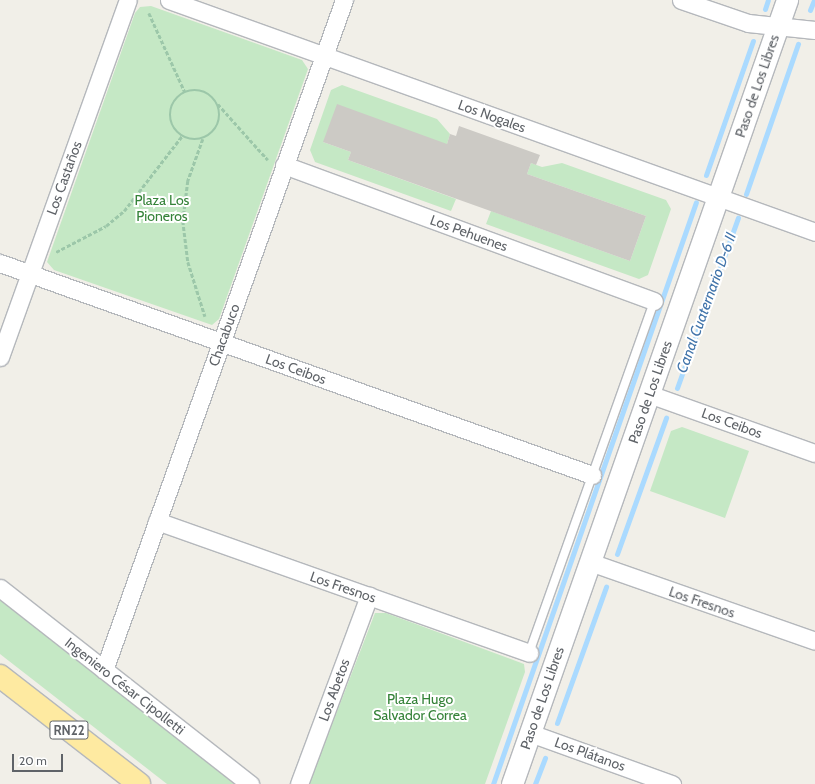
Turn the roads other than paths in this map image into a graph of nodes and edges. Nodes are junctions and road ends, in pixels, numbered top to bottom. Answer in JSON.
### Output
{"nodes":[{"id":1,"x":128,"y":0,"type":"edge"},
{"id":2,"x":169,"y":0,"type":"edge"},
{"id":3,"x":344,"y":0,"type":"edge"},
{"id":4,"x":681,"y":0,"type":"edge"},
{"id":5,"x":787,"y":0,"type":"edge"},
{"id":6,"x":778,"y":26,"type":"junction"},
{"id":7,"x":815,"y":30,"type":"edge"},
{"id":8,"x":324,"y":55,"type":"junction"},
{"id":9,"x":277,"y":163,"type":"junction"},
{"id":10,"x":718,"y":197,"type":"junction"},
{"id":11,"x":815,"y":232,"type":"edge"},
{"id":12,"x":0,"y":263,"type":"edge"},
{"id":13,"x":30,"y":273,"type":"junction"},
{"id":14,"x":654,"y":301,"type":"joint"},
{"id":15,"x":221,"y":342,"type":"junction"},
{"id":16,"x":0,"y":357,"type":"edge"},
{"id":17,"x":649,"y":394,"type":"junction"},
{"id":18,"x":815,"y":453,"type":"edge"},
{"id":19,"x":592,"y":475,"type":"junction"},
{"id":20,"x":157,"y":521,"type":"junction"},
{"id":21,"x":590,"y":562,"type":"junction"},
{"id":22,"x":0,"y":588,"type":"edge"},
{"id":23,"x":369,"y":596,"type":"junction"},
{"id":24,"x":815,"y":642,"type":"edge"},
{"id":25,"x":529,"y":653,"type":"joint"},
{"id":26,"x":104,"y":670,"type":"junction"},
{"id":27,"x":0,"y":676,"type":"edge"},
{"id":28,"x":530,"y":733,"type":"junction"},
{"id":29,"x":139,"y":784,"type":"edge"},
{"id":30,"x":250,"y":784,"type":"edge"},
{"id":31,"x":299,"y":784,"type":"edge"},
{"id":32,"x":512,"y":784,"type":"edge"},
{"id":33,"x":672,"y":784,"type":"edge"}],
"edges":[{"from":1,"to":13,"type":"street","name":"Los Castaños"},
{"from":2,"to":8,"type":"street","name":"Los Nogales"},
{"from":3,"to":8,"type":"street","name":"Chacabuco"},
{"from":4,"to":6,"type":"street"},
{"from":5,"to":6,"type":"street","name":"Paso de Los Libres"},
{"from":6,"to":7,"type":"street"},
{"from":6,"to":10,"type":"street","name":"Paso de Los Libres"},
{"from":8,"to":9,"type":"street","name":"Chacabuco"},
{"from":8,"to":10,"type":"street","name":"Los Nogales"},
{"from":9,"to":14,"type":"street","name":"Los Pehuenes"},
{"from":9,"to":15,"type":"street","name":"Chacabuco"},
{"from":10,"to":11,"type":"street","name":"Los Nogales"},
{"from":10,"to":17,"type":"street","name":"Paso de Los Libres"},
{"from":12,"to":13,"type":"street","name":"Los Ceibos"},
{"from":13,"to":15,"type":"street","name":"Los Ceibos"},
{"from":13,"to":16,"type":"street","name":"Los Castaños"},
{"from":14,"to":19,"type":"lane"},
{"from":15,"to":19,"type":"street","name":"Los Ceibos"},
{"from":15,"to":20,"type":"street","name":"Chacabuco"},
{"from":17,"to":18,"type":"street","name":"Los Ceibos"},
{"from":17,"to":21,"type":"street","name":"Paso de Los Libres"},
{"from":19,"to":25,"type":"lane"},
{"from":20,"to":23,"type":"street","name":"Los Fresnos"},
{"from":20,"to":26,"type":"street","name":"Chacabuco"},
{"from":21,"to":24,"type":"street","name":"Los Fresnos"},
{"from":21,"to":28,"type":"street","name":"Paso de Los Libres"},
{"from":22,"to":26,"type":"street","name":"Ingeniero César Cipolletti"},
{"from":23,"to":25,"type":"street","name":"Los Fresnos"},
{"from":23,"to":31,"type":"street","name":"Los Abetos"},
{"from":26,"to":30,"type":"street","name":"Ingeniero César Cipolletti"},
{"from":27,"to":29,"type":"highway","number":"RN22"},
{"from":28,"to":32,"type":"street","name":"Paso de Los Libres"},
{"from":28,"to":33,"type":"street","name":"Los Plátanos"}]}
